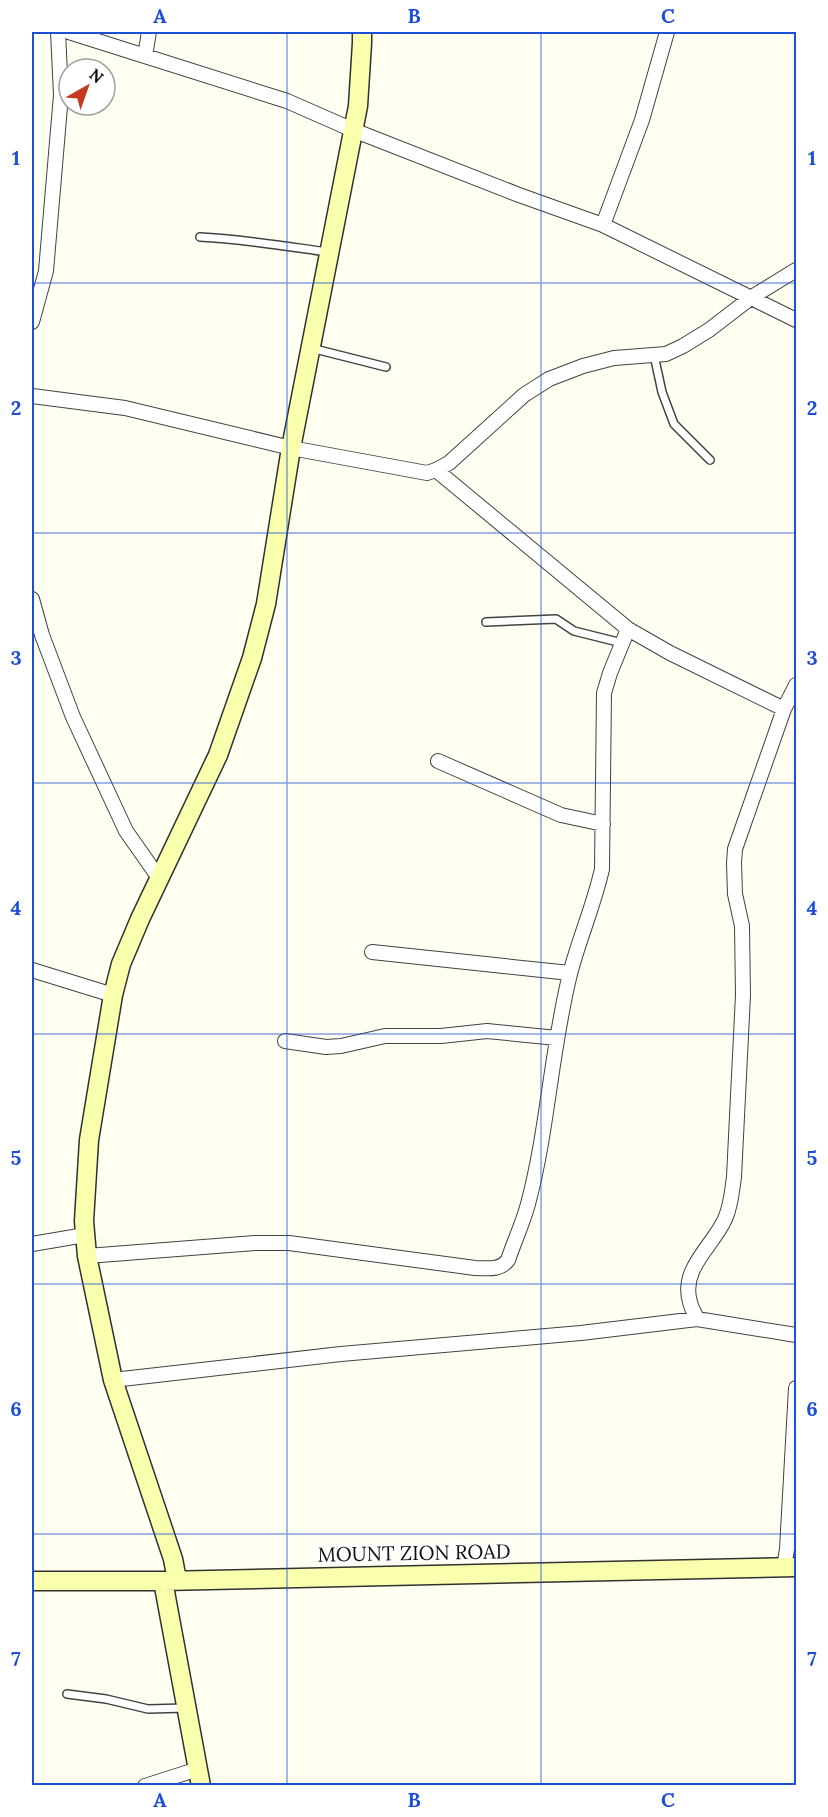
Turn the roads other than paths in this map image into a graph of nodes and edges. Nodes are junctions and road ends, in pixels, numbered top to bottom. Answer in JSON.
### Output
{"nodes":[{"id":1,"x":58,"y":32,"type":"edge"},
{"id":2,"x":69,"y":32,"type":"edge"},
{"id":3,"x":149,"y":32,"type":"edge"},
{"id":4,"x":362,"y":32,"type":"edge"},
{"id":5,"x":667,"y":32,"type":"edge"},
{"id":6,"x":145,"y":56,"type":"junction"},
{"id":7,"x":353,"y":130,"type":"junction"},
{"id":8,"x":603,"y":225,"type":"junction"},
{"id":9,"x":200,"y":237,"type":"dead end"},
{"id":10,"x":330,"y":253,"type":"junction"},
{"id":11,"x":796,"y":270,"type":"edge"},
{"id":12,"x":752,"y":297,"type":"junction"},
{"id":13,"x":796,"y":320,"type":"edge"},
{"id":14,"x":32,"y":322,"type":"edge"},
{"id":15,"x":311,"y":348,"type":"junction"},
{"id":16,"x":654,"y":355,"type":"junction"},
{"id":17,"x":386,"y":367,"type":"dead end"},
{"id":18,"x":32,"y":396,"type":"edge"},
{"id":19,"x":291,"y":448,"type":"junction"},
{"id":20,"x":710,"y":460,"type":"dead end"},
{"id":21,"x":436,"y":470,"type":"junction"},
{"id":22,"x":32,"y":599,"type":"edge"},
{"id":23,"x":486,"y":622,"type":"dead end"},
{"id":24,"x":628,"y":629,"type":"junction"},
{"id":25,"x":622,"y":643,"type":"junction"},
{"id":26,"x":796,"y":685,"type":"edge"},
{"id":27,"x":784,"y":709,"type":"junction"},
{"id":28,"x":438,"y":761,"type":"dead end"},
{"id":29,"x":603,"y":824,"type":"junction"},
{"id":30,"x":159,"y":878,"type":"junction"},
{"id":31,"x":372,"y":952,"type":"dead end"},
{"id":32,"x":32,"y":970,"type":"edge"},
{"id":33,"x":570,"y":973,"type":"junction"},
{"id":34,"x":113,"y":995,"type":"junction"},
{"id":35,"x":557,"y":1038,"type":"junction"},
{"id":36,"x":285,"y":1041,"type":"dead end"},
{"id":37,"x":85,"y":1235,"type":"junction"},
{"id":38,"x":32,"y":1244,"type":"edge"},
{"id":39,"x":87,"y":1256,"type":"junction"},
{"id":40,"x":697,"y":1319,"type":"junction"},
{"id":41,"x":796,"y":1335,"type":"edge"},
{"id":42,"x":113,"y":1380,"type":"junction"},
{"id":43,"x":796,"y":1388,"type":"edge"},
{"id":44,"x":790,"y":1568,"type":"edge"},
{"id":45,"x":170,"y":1580,"type":"junction"},
{"id":46,"x":32,"y":1581,"type":"edge"},
{"id":47,"x":67,"y":1694,"type":"dead end"},
{"id":48,"x":187,"y":1708,"type":"junction"},
{"id":49,"x":200,"y":1777,"type":"edge"},
{"id":50,"x":145,"y":1785,"type":"edge"}],
"edges":[{"from":1,"to":14,"type":"street"},
{"from":2,"to":6,"type":"street"},
{"from":3,"to":6,"type":"street"},
{"from":4,"to":7,"type":"street"},
{"from":5,"to":8,"type":"street"},
{"from":6,"to":7,"type":"street"},
{"from":7,"to":8,"type":"street"},
{"from":7,"to":10,"type":"street"},
{"from":8,"to":12,"type":"street"},
{"from":9,"to":10,"type":"lane"},
{"from":10,"to":15,"type":"street"},
{"from":11,"to":12,"type":"street"},
{"from":12,"to":13,"type":"street"},
{"from":12,"to":16,"type":"street"},
{"from":15,"to":17,"type":"lane"},
{"from":15,"to":19,"type":"street"},
{"from":16,"to":20,"type":"lane"},
{"from":16,"to":21,"type":"street"},
{"from":18,"to":19,"type":"street"},
{"from":19,"to":21,"type":"street"},
{"from":19,"to":30,"type":"street"},
{"from":21,"to":24,"type":"street"},
{"from":22,"to":30,"type":"street"},
{"from":23,"to":25,"type":"lane"},
{"from":24,"to":25,"type":"street"},
{"from":24,"to":27,"type":"street"},
{"from":25,"to":29,"type":"street"},
{"from":26,"to":27,"type":"street"},
{"from":27,"to":40,"type":"street"},
{"from":28,"to":29,"type":"street"},
{"from":29,"to":33,"type":"street"},
{"from":30,"to":34,"type":"street"},
{"from":31,"to":33,"type":"street"},
{"from":32,"to":34,"type":"street"},
{"from":33,"to":35,"type":"street"},
{"from":34,"to":37,"type":"street"},
{"from":35,"to":36,"type":"street"},
{"from":35,"to":39,"type":"street"},
{"from":37,"to":38,"type":"street"},
{"from":37,"to":39,"type":"street"},
{"from":39,"to":42,"type":"street"},
{"from":40,"to":41,"type":"street"},
{"from":40,"to":42,"type":"street"},
{"from":42,"to":45,"type":"street"},
{"from":43,"to":44,"type":"street"},
{"from":44,"to":45,"type":"street","name":"MOUNT ZION ROAD"},
{"from":45,"to":46,"type":"street","name":"MOUNT ZION ROAD"},
{"from":45,"to":48,"type":"street"},
{"from":47,"to":48,"type":"lane"},
{"from":48,"to":49,"type":"street"},
{"from":49,"to":50,"type":"street"}]}
